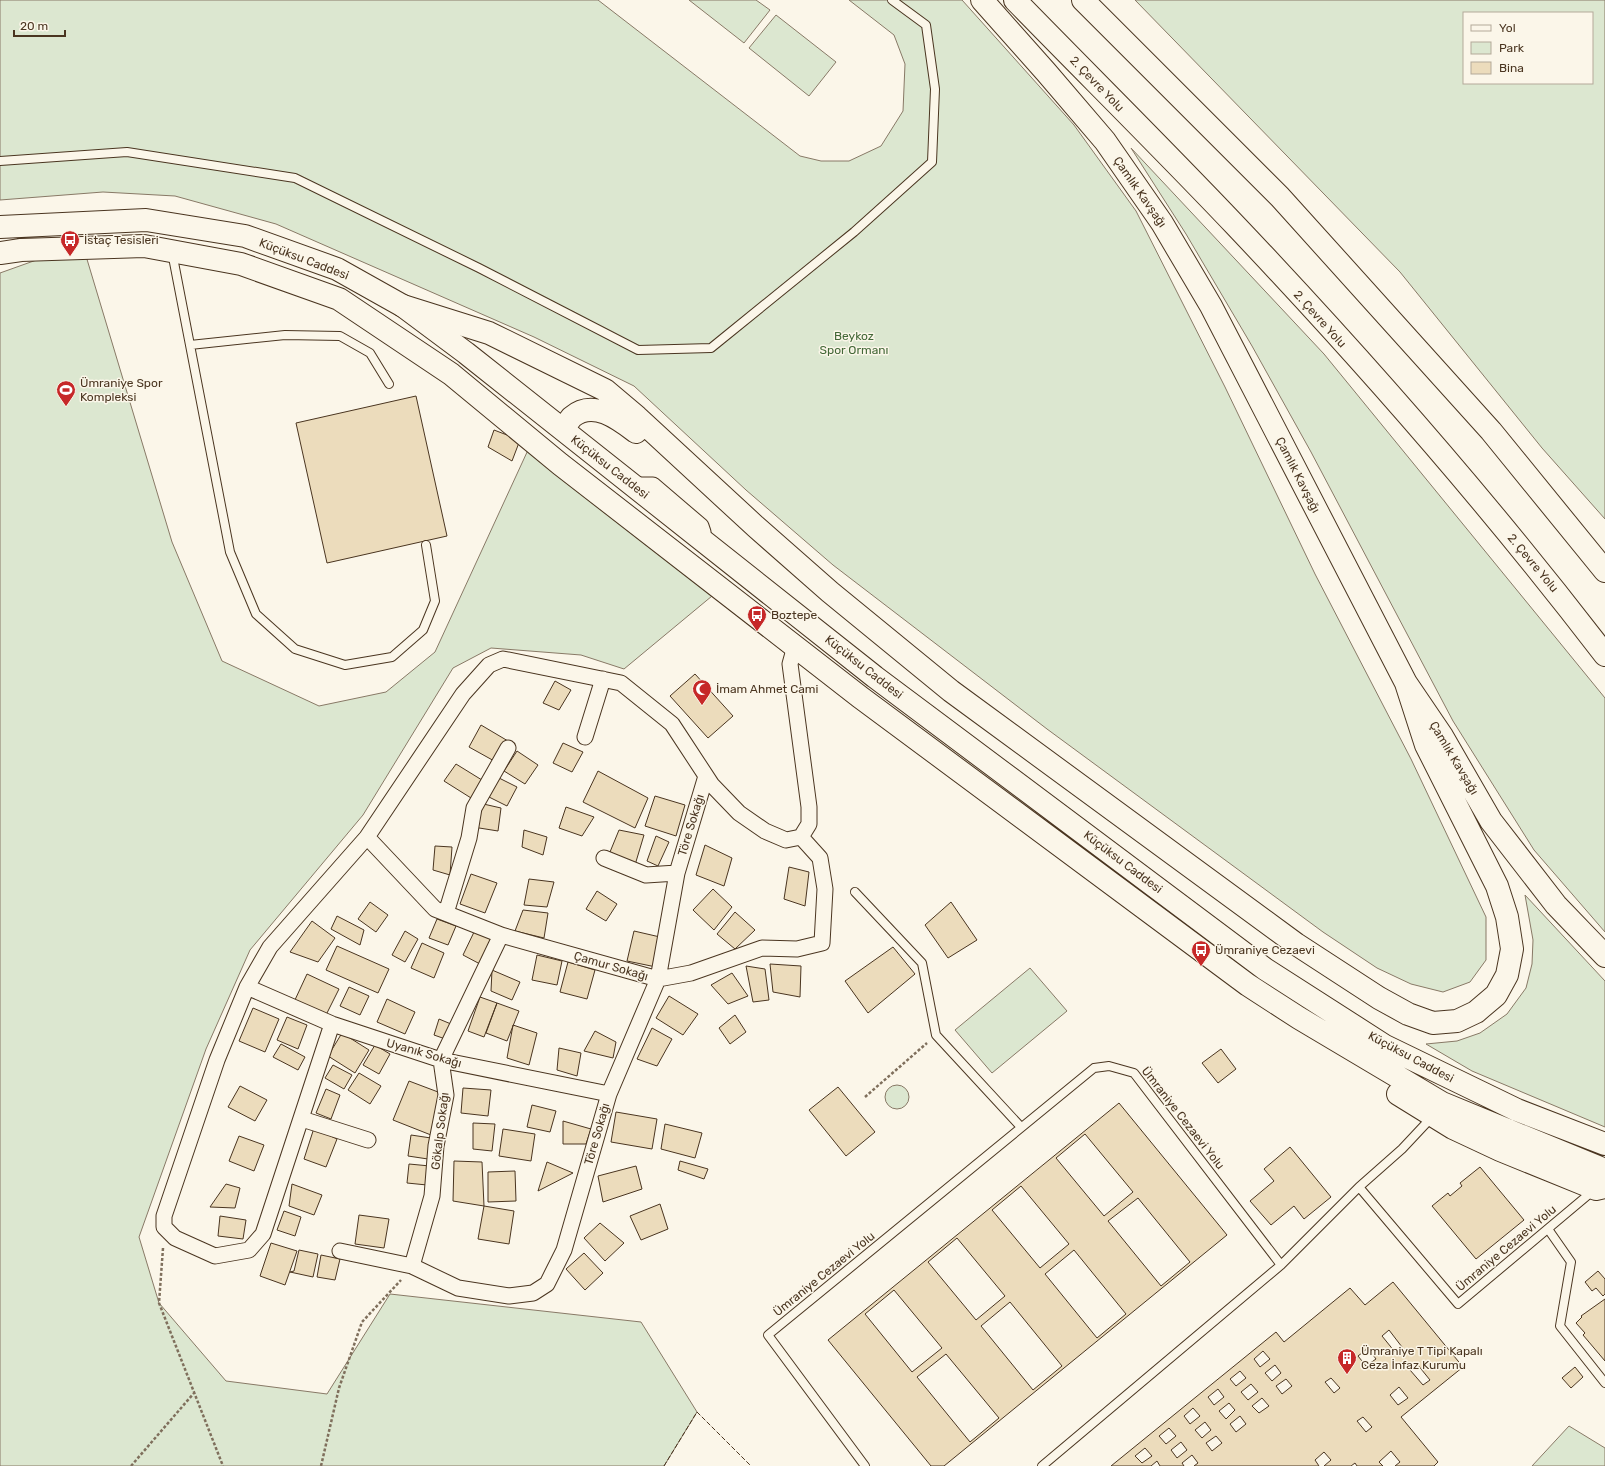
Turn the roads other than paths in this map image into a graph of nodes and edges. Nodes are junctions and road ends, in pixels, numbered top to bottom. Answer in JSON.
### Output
{"nodes":[{"id":1,"x":892,"y":0,"type":"edge"},
{"id":2,"x":982,"y":0,"type":"edge"},
{"id":3,"x":1015,"y":0,"type":"edge"},
{"id":4,"x":1083,"y":0,"type":"edge"},
{"id":5,"x":0,"y":161,"type":"edge"},
{"id":6,"x":170,"y":225,"type":"junction"},
{"id":7,"x":0,"y":227,"type":"edge"},
{"id":8,"x":172,"y":251,"type":"junction"},
{"id":9,"x":0,"y":253,"type":"edge"},
{"id":10,"x":403,"y":306,"type":"junction"},
{"id":11,"x":190,"y":345,"type":"junction"},
{"id":12,"x":389,"y":384,"type":"dead end"},
{"id":13,"x":563,"y":429,"type":"junction"},
{"id":14,"x":560,"y":464,"type":"junction"},
{"id":15,"x":755,"y":526,"type":"junction"},
{"id":16,"x":426,"y":545,"type":"dead end"},
{"id":17,"x":1605,"y":571,"type":"edge"},
{"id":18,"x":810,"y":625,"type":"junction"},
{"id":19,"x":795,"y":646,"type":"junction"},
{"id":20,"x":1605,"y":655,"type":"edge"},
{"id":21,"x":603,"y":679,"type":"junction"},
{"id":22,"x":1406,"y":683,"type":"junction"},
{"id":23,"x":585,"y":737,"type":"dead end"},
{"id":24,"x":508,"y":748,"type":"dead end"},
{"id":25,"x":706,"y":776,"type":"junction"},
{"id":26,"x":367,"y":837,"type":"junction"},
{"id":27,"x":801,"y":837,"type":"junction"},
{"id":28,"x":604,"y":858,"type":"dead end"},
{"id":29,"x":677,"y":873,"type":"junction"},
{"id":30,"x":854,"y":892,"type":"dead end"},
{"id":31,"x":446,"y":914,"type":"junction"},
{"id":32,"x":501,"y":935,"type":"junction"},
{"id":33,"x":1605,"y":956,"type":"edge"},
{"id":34,"x":658,"y":979,"type":"junction"},
{"id":35,"x":247,"y":987,"type":"junction"},
{"id":36,"x":332,"y":1024,"type":"junction"},
{"id":37,"x":441,"y":1060,"type":"junction"},
{"id":38,"x":609,"y":1094,"type":"junction"},
{"id":39,"x":1431,"y":1106,"type":"junction"},
{"id":40,"x":302,"y":1119,"type":"junction"},
{"id":41,"x":1021,"y":1127,"type":"junction"},
{"id":42,"x":1565,"y":1128,"type":"junction"},
{"id":43,"x":368,"y":1140,"type":"dead end"},
{"id":44,"x":1605,"y":1144,"type":"edge"},
{"id":45,"x":1602,"y":1182,"type":"edge"},
{"id":46,"x":1359,"y":1187,"type":"junction"},
{"id":47,"x":1548,"y":1229,"type":"junction"},
{"id":48,"x":340,"y":1251,"type":"dead end"},
{"id":49,"x":1281,"y":1265,"type":"junction"},
{"id":50,"x":412,"y":1266,"type":"junction"},
{"id":51,"x":1605,"y":1383,"type":"edge"},
{"id":52,"x":865,"y":1466,"type":"edge"},
{"id":53,"x":1042,"y":1466,"type":"edge"}],
"edges":[{"from":1,"to":5,"type":"lane"},
{"from":2,"to":22,"type":"main road","name":"Çamlık Kavşağı"},
{"from":3,"to":20,"type":"main road","name":"2. Çevre Yolu"},
{"from":4,"to":17,"type":"main road"},
{"from":6,"to":7,"type":"main road","name":"Küçüksu Caddesi"},
{"from":6,"to":8,"type":"main road"},
{"from":6,"to":10,"type":"main road","name":"Küçüksu Caddesi"},
{"from":8,"to":9,"type":"main road","name":"Küçüksu Caddesi"},
{"from":8,"to":11,"type":"lane"},
{"from":8,"to":14,"type":"main road","name":"Küçüksu Caddesi"},
{"from":10,"to":13,"type":"main road","name":"Küçüksu Caddesi"},
{"from":10,"to":15,"type":"main road"},
{"from":11,"to":12,"type":"lane"},
{"from":11,"to":16,"type":"lane"},
{"from":13,"to":14,"type":"main road"},
{"from":13,"to":15,"type":"main road"},
{"from":13,"to":18,"type":"main road","name":"Küçüksu Caddesi"},
{"from":14,"to":19,"type":"main road","name":"Küçüksu Caddesi"},
{"from":15,"to":22,"type":"main road"},
{"from":18,"to":19,"type":"main road"},
{"from":18,"to":42,"type":"main road","name":"Küçüksu Caddesi"},
{"from":19,"to":27,"type":"street"},
{"from":19,"to":39,"type":"main road","name":"Küçüksu Caddesi"},
{"from":21,"to":23,"type":"street"},
{"from":21,"to":25,"type":"street"},
{"from":21,"to":26,"type":"street"},
{"from":22,"to":33,"type":"main road","name":"Çamlık Kavşağı"},
{"from":24,"to":31,"type":"street"},
{"from":25,"to":27,"type":"street"},
{"from":25,"to":29,"type":"street","name":"Töre Sokağı"},
{"from":26,"to":31,"type":"street","name":"Çamur Sokağı"},
{"from":26,"to":35,"type":"street"},
{"from":27,"to":34,"type":"street","name":"Çamur Sokağı"},
{"from":28,"to":29,"type":"street"},
{"from":29,"to":34,"type":"street","name":"Töre Sokağı"},
{"from":30,"to":41,"type":"lane"},
{"from":31,"to":32,"type":"street","name":"Çamur Sokağı"},
{"from":32,"to":34,"type":"street","name":"Çamur Sokağı"},
{"from":32,"to":37,"type":"street"},
{"from":34,"to":38,"type":"street","name":"Töre Sokağı"},
{"from":35,"to":36,"type":"street","name":"Uyanık Sokağı"},
{"from":35,"to":40,"type":"street"},
{"from":36,"to":37,"type":"street","name":"Uyanık Sokağı"},
{"from":36,"to":40,"type":"street"},
{"from":37,"to":38,"type":"street","name":"Uyanık Sokağı"},
{"from":37,"to":50,"type":"street","name":"Gökalp Sokağı"},
{"from":38,"to":50,"type":"street","name":"Töre Sokağı"},
{"from":39,"to":42,"type":"main road"},
{"from":39,"to":45,"type":"main road","name":"Küçüksu Caddesi"},
{"from":39,"to":46,"type":"lane"},
{"from":40,"to":43,"type":"street"},
{"from":41,"to":49,"type":"lane","name":"Ümraniye Cezaevi Yolu"},
{"from":41,"to":52,"type":"lane","name":"Ümraniye Cezaevi Yolu"},
{"from":42,"to":44,"type":"main road","name":"Küçüksu Caddesi"},
{"from":45,"to":47,"type":"lane","name":"Ümraniye Cezaevi Yolu"},
{"from":46,"to":47,"type":"lane","name":"Ümraniye Cezaevi Yolu"},
{"from":46,"to":49,"type":"lane"},
{"from":47,"to":51,"type":"lane"},
{"from":48,"to":50,"type":"street","name":"Töre Sokağı"},
{"from":49,"to":53,"type":"lane"}]}
